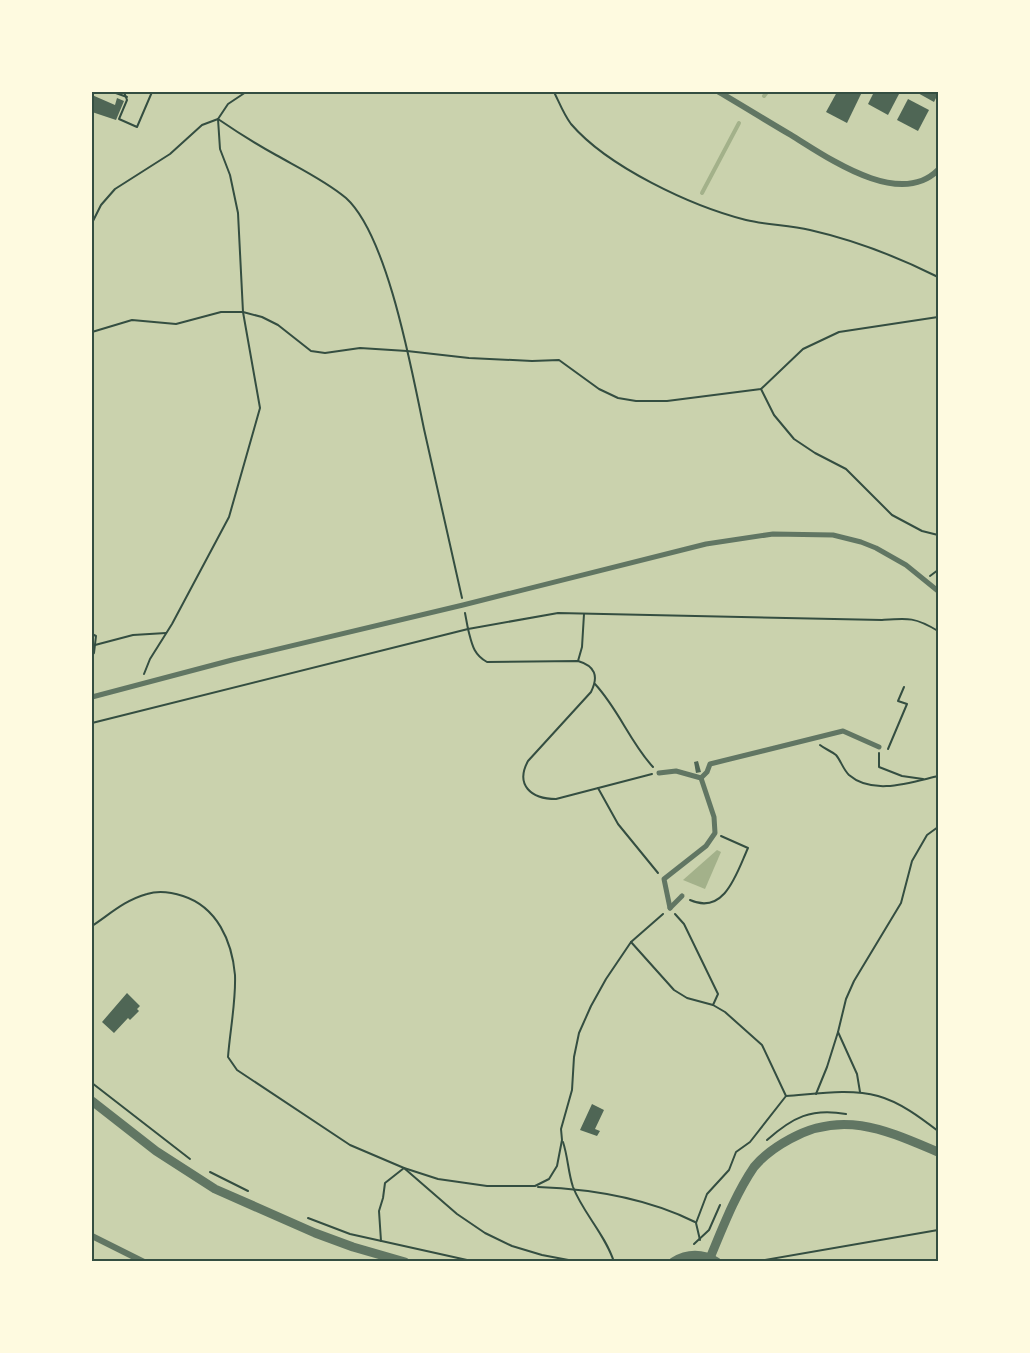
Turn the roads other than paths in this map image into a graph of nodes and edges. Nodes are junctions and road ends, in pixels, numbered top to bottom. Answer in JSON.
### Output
{"nodes":[{"id":1,"x":719,"y":92,"type":"edge"},
{"id":2,"x":936,"y":173,"type":"edge"},
{"id":3,"x":939,"y":591,"type":"edge"},
{"id":4,"x":92,"y":697,"type":"edge"},
{"id":5,"x":879,"y":747,"type":"road end"},
{"id":6,"x":658,"y":773,"type":"road end"},
{"id":7,"x":701,"y":778,"type":"junction"},
{"id":8,"x":682,"y":896,"type":"road end"},
{"id":9,"x":92,"y":1101,"type":"edge"},
{"id":10,"x":939,"y":1152,"type":"edge"},
{"id":11,"x":92,"y":1236,"type":"edge"},
{"id":12,"x":713,"y":1260,"type":"edge"},
{"id":13,"x":144,"y":1262,"type":"edge"},
{"id":14,"x":405,"y":1262,"type":"edge"},
{"id":15,"x":674,"y":1262,"type":"edge"}],
"edges":[{"from":1,"to":2,"type":"street"},
{"from":3,"to":4,"type":"street"},
{"from":5,"to":7,"type":"street"},
{"from":6,"to":7,"type":"street"},
{"from":7,"to":8,"type":"street"},
{"from":9,"to":14,"type":"street"},
{"from":10,"to":12,"type":"street"},
{"from":11,"to":13,"type":"street"},
{"from":12,"to":15,"type":"street"}]}
